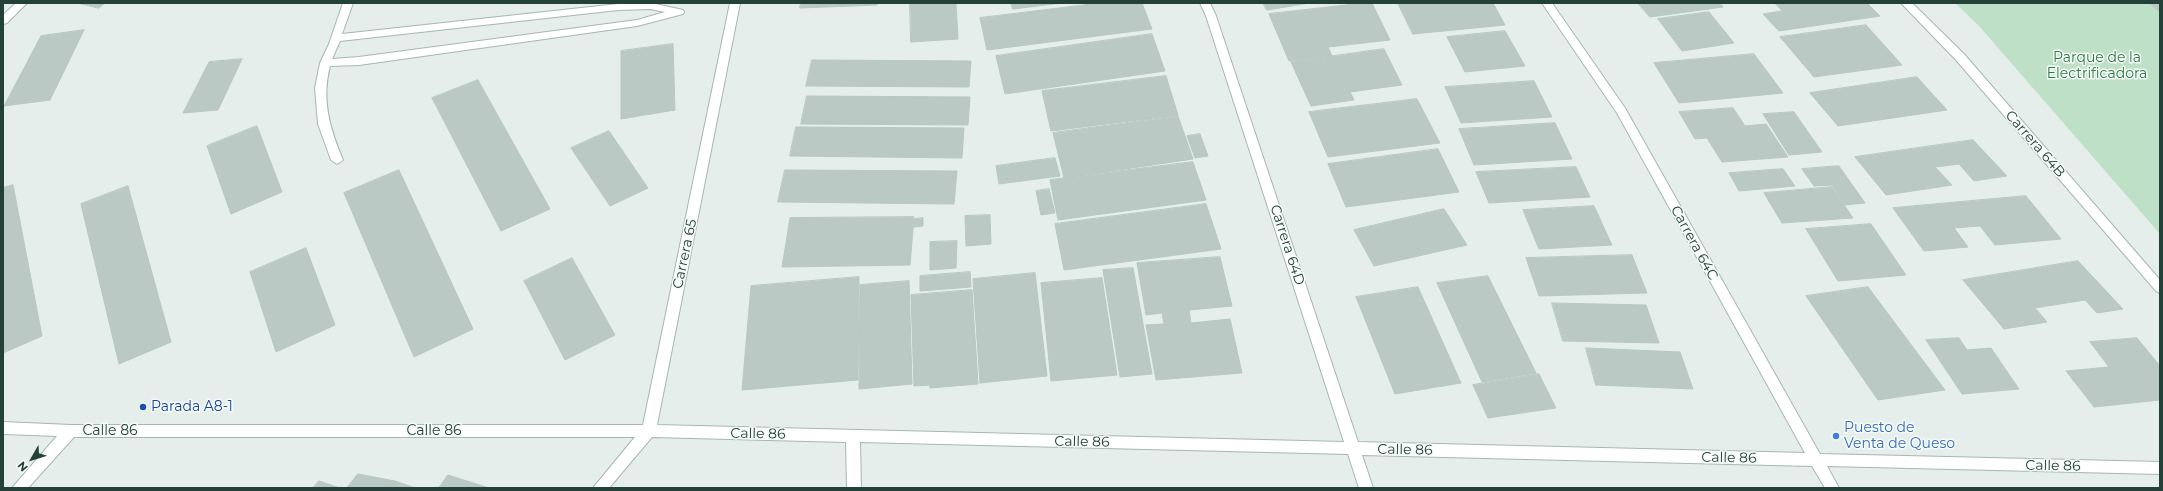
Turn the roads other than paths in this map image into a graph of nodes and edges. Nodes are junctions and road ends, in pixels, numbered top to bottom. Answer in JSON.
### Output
{"nodes":[{"id":1,"x":22,"y":3,"type":"edge"},
{"id":2,"x":348,"y":3,"type":"edge"},
{"id":3,"x":735,"y":3,"type":"edge"},
{"id":4,"x":1205,"y":3,"type":"edge"},
{"id":5,"x":1547,"y":3,"type":"edge"},
{"id":6,"x":1906,"y":3,"type":"edge"},
{"id":7,"x":3,"y":21,"type":"edge"},
{"id":8,"x":336,"y":38,"type":"junction"},
{"id":9,"x":325,"y":63,"type":"junction"},
{"id":10,"x":336,"y":160,"type":"dead end"},
{"id":11,"x":2160,"y":288,"type":"edge"},
{"id":12,"x":3,"y":428,"type":"edge"},
{"id":13,"x":71,"y":431,"type":"junction"},
{"id":14,"x":649,"y":431,"type":"junction"},
{"id":15,"x":853,"y":436,"type":"junction"},
{"id":16,"x":1354,"y":448,"type":"junction"},
{"id":17,"x":1816,"y":460,"type":"junction"},
{"id":18,"x":2160,"y":468,"type":"edge"},
{"id":19,"x":19,"y":488,"type":"edge"},
{"id":20,"x":600,"y":488,"type":"edge"},
{"id":21,"x":854,"y":488,"type":"edge"},
{"id":22,"x":1366,"y":488,"type":"edge"},
{"id":23,"x":1832,"y":488,"type":"edge"}],
"edges":[{"from":1,"to":7,"type":"street"},
{"from":2,"to":8,"type":"street"},
{"from":3,"to":14,"type":"street","name":"Carrera 65"},
{"from":4,"to":16,"type":"street","name":"Carrera 64D"},
{"from":5,"to":17,"type":"street","name":"Carrera 64C"},
{"from":6,"to":11,"type":"street","name":"Carrera 64B"},
{"from":8,"to":9,"type":"street"},
{"from":8,"to":9,"type":"street"},
{"from":9,"to":10,"type":"street"},
{"from":12,"to":13,"type":"street","name":"Calle 86"},
{"from":13,"to":14,"type":"street","name":"Calle 86"},
{"from":13,"to":19,"type":"street"},
{"from":14,"to":15,"type":"street","name":"Calle 86"},
{"from":14,"to":20,"type":"street","name":"Carrera 65"},
{"from":15,"to":16,"type":"street","name":"Calle 86"},
{"from":15,"to":21,"type":"street"},
{"from":16,"to":17,"type":"street","name":"Calle 86"},
{"from":16,"to":22,"type":"street","name":"Carrera 64D"},
{"from":17,"to":18,"type":"street","name":"Calle 86"},
{"from":17,"to":23,"type":"street","name":"Carrera 64C"}]}
